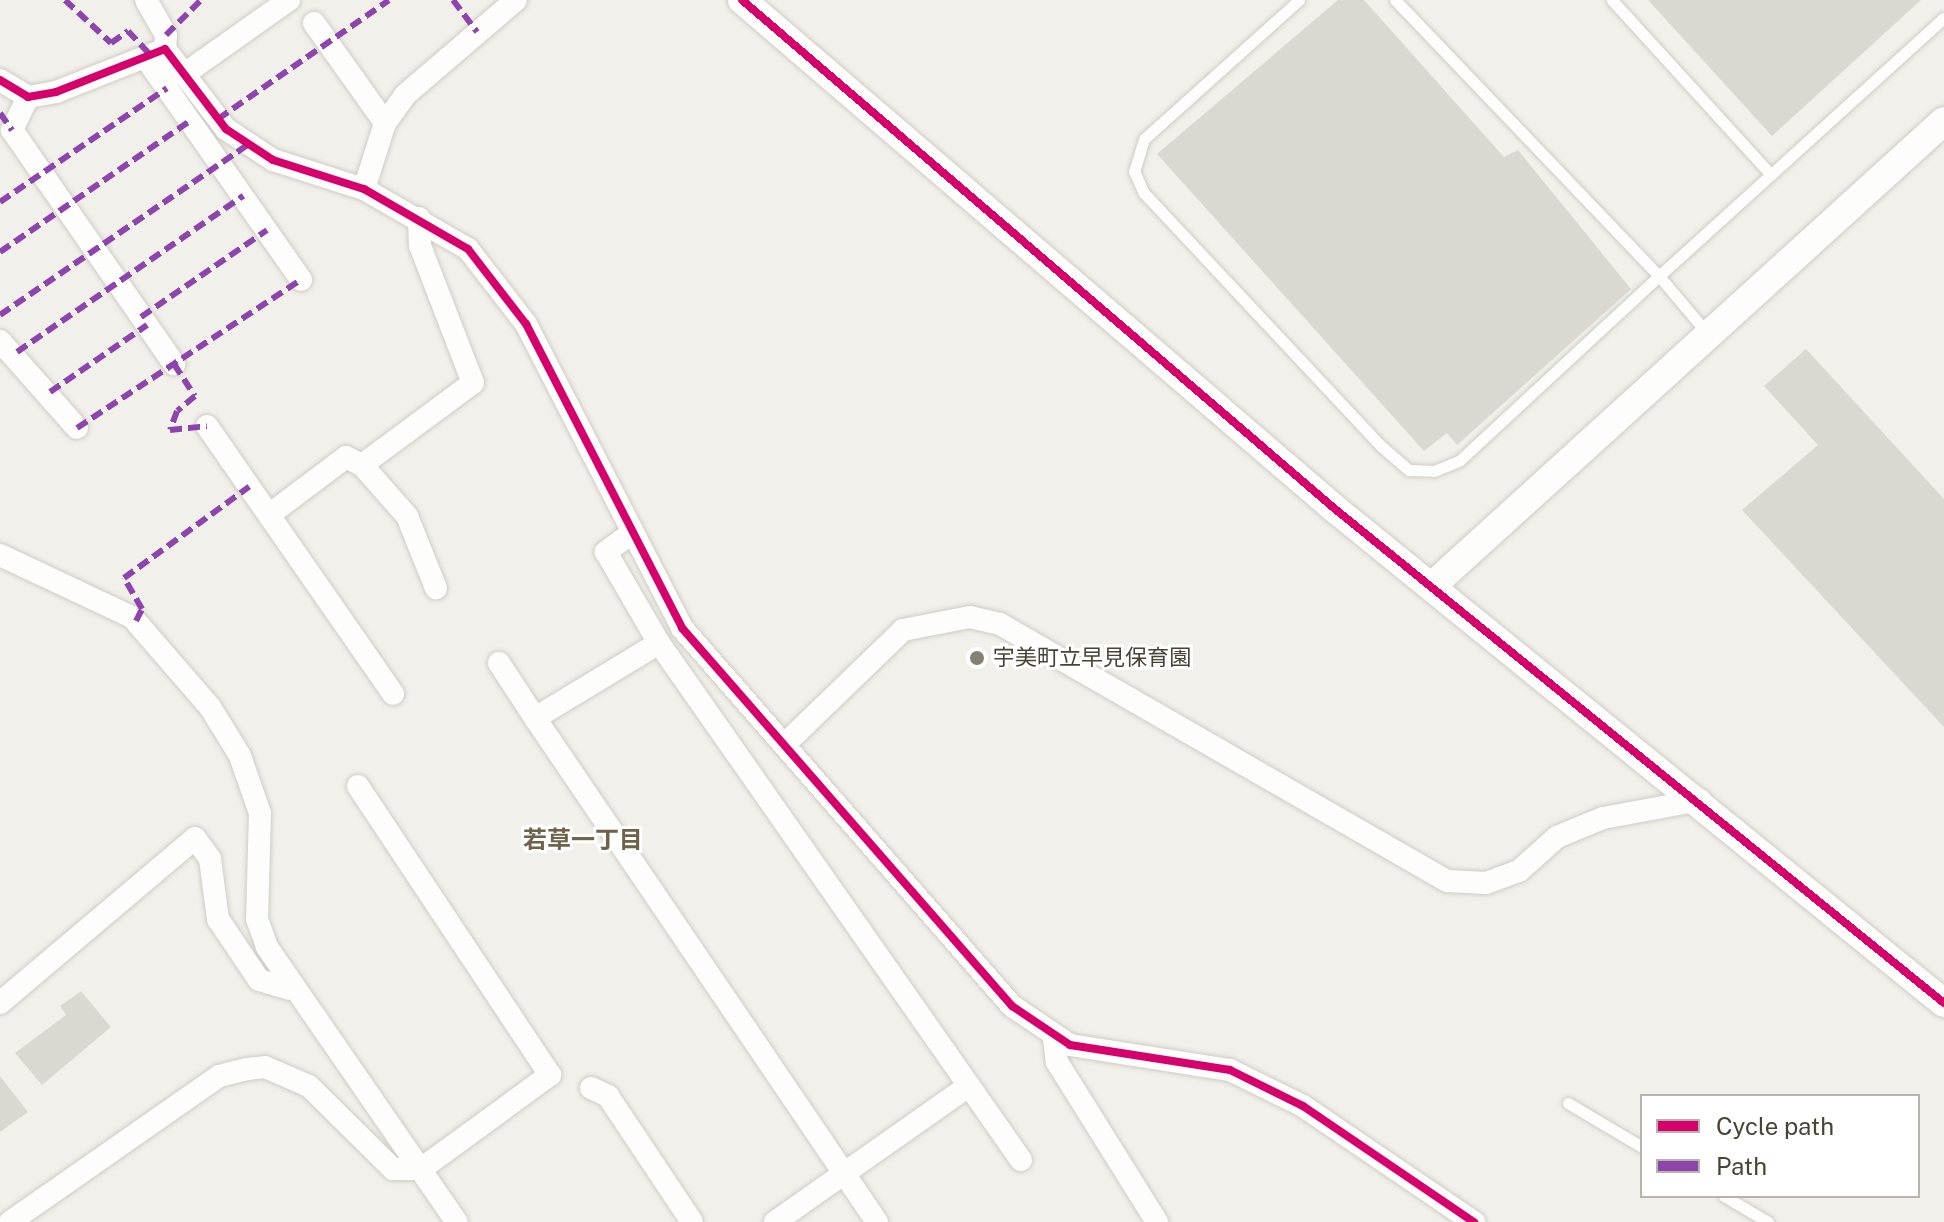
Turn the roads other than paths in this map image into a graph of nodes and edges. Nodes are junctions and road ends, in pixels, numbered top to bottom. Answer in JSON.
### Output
{"nodes":[{"id":1,"x":146,"y":0,"type":"edge"},
{"id":2,"x":289,"y":0,"type":"edge"},
{"id":3,"x":516,"y":0,"type":"edge"},
{"id":4,"x":742,"y":0,"type":"edge"},
{"id":5,"x":1299,"y":0,"type":"edge"},
{"id":6,"x":1395,"y":0,"type":"edge"},
{"id":7,"x":1612,"y":0,"type":"edge"},
{"id":8,"x":1944,"y":18,"type":"edge"},
{"id":9,"x":314,"y":23,"type":"dead end"},
{"id":10,"x":155,"y":53,"type":"junction"},
{"id":11,"x":183,"y":75,"type":"junction"},
{"id":12,"x":0,"y":80,"type":"edge"},
{"id":13,"x":28,"y":97,"type":"junction"},
{"id":14,"x":1944,"y":121,"type":"edge"},
{"id":15,"x":385,"y":123,"type":"junction"},
{"id":16,"x":8,"y":141,"type":"edge"},
{"id":17,"x":1771,"y":175,"type":"junction"},
{"id":18,"x":364,"y":189,"type":"junction"},
{"id":19,"x":419,"y":218,"type":"junction"},
{"id":20,"x":1659,"y":276,"type":"junction"},
{"id":21,"x":301,"y":280,"type":"dead end"},
{"id":22,"x":1709,"y":335,"type":"junction"},
{"id":23,"x":0,"y":341,"type":"edge"},
{"id":24,"x":174,"y":364,"type":"dead end"},
{"id":25,"x":207,"y":426,"type":"dead end"},
{"id":26,"x":77,"y":428,"type":"dead end"},
{"id":27,"x":362,"y":465,"type":"junction"},
{"id":28,"x":269,"y":515,"type":"junction"},
{"id":29,"x":629,"y":535,"type":"junction"},
{"id":30,"x":2,"y":560,"type":"edge"},
{"id":31,"x":1433,"y":585,"type":"junction"},
{"id":32,"x":436,"y":588,"type":"dead end"},
{"id":33,"x":659,"y":643,"type":"junction"},
{"id":34,"x":499,"y":663,"type":"dead end"},
{"id":35,"x":393,"y":694,"type":"dead end"},
{"id":36,"x":535,"y":718,"type":"junction"},
{"id":37,"x":785,"y":744,"type":"junction"},
{"id":38,"x":358,"y":786,"type":"dead end"},
{"id":39,"x":1700,"y":800,"type":"junction"},
{"id":40,"x":290,"y":989,"type":"junction"},
{"id":41,"x":0,"y":1003,"type":"edge"},
{"id":42,"x":1944,"y":1003,"type":"edge"},
{"id":43,"x":1054,"y":1039,"type":"junction"},
{"id":44,"x":591,"y":1088,"type":"dead end"},
{"id":45,"x":966,"y":1088,"type":"junction"},
{"id":46,"x":1568,"y":1103,"type":"dead end"},
{"id":47,"x":1640,"y":1146,"type":"edge"},
{"id":48,"x":1021,"y":1160,"type":"dead end"},
{"id":49,"x":421,"y":1169,"type":"junction"},
{"id":50,"x":843,"y":1173,"type":"junction"},
{"id":51,"x":1727,"y":1198,"type":"edge"},
{"id":52,"x":10,"y":1222,"type":"edge"},
{"id":53,"x":457,"y":1222,"type":"edge"},
{"id":54,"x":692,"y":1222,"type":"edge"},
{"id":55,"x":775,"y":1222,"type":"edge"},
{"id":56,"x":877,"y":1222,"type":"edge"},
{"id":57,"x":1157,"y":1222,"type":"edge"},
{"id":58,"x":1474,"y":1222,"type":"edge"},
{"id":59,"x":1768,"y":1222,"type":"edge"}],
"edges":[{"from":1,"to":10,"type":"street"},
{"from":2,"to":11,"type":"street"},
{"from":3,"to":15,"type":"street"},
{"from":4,"to":31,"type":"street"},
{"from":5,"to":20,"type":"lane"},
{"from":6,"to":20,"type":"lane"},
{"from":7,"to":17,"type":"lane"},
{"from":8,"to":17,"type":"lane"},
{"from":9,"to":15,"type":"street"},
{"from":10,"to":11,"type":"street"},
{"from":10,"to":13,"type":"street"},
{"from":10,"to":21,"type":"street"},
{"from":11,"to":18,"type":"street"},
{"from":12,"to":13,"type":"street"},
{"from":13,"to":16,"type":"street"},
{"from":14,"to":22,"type":"street"},
{"from":15,"to":18,"type":"street"},
{"from":16,"to":24,"type":"street"},
{"from":17,"to":20,"type":"lane"},
{"from":18,"to":19,"type":"street"},
{"from":19,"to":27,"type":"street"},
{"from":19,"to":29,"type":"street"},
{"from":20,"to":22,"type":"lane"},
{"from":22,"to":31,"type":"street"},
{"from":23,"to":26,"type":"street"},
{"from":25,"to":28,"type":"street"},
{"from":27,"to":28,"type":"street"},
{"from":27,"to":32,"type":"street"},
{"from":28,"to":35,"type":"street"},
{"from":29,"to":33,"type":"street"},
{"from":29,"to":37,"type":"street"},
{"from":30,"to":40,"type":"street"},
{"from":31,"to":39,"type":"street"},
{"from":33,"to":36,"type":"street"},
{"from":33,"to":45,"type":"street"},
{"from":34,"to":36,"type":"street"},
{"from":36,"to":50,"type":"street"},
{"from":37,"to":39,"type":"street"},
{"from":37,"to":43,"type":"street"},
{"from":38,"to":49,"type":"street"},
{"from":39,"to":42,"type":"street"},
{"from":40,"to":41,"type":"street"},
{"from":40,"to":49,"type":"street"},
{"from":43,"to":57,"type":"street"},
{"from":43,"to":58,"type":"street"},
{"from":44,"to":54,"type":"street"},
{"from":45,"to":48,"type":"street"},
{"from":45,"to":50,"type":"street"},
{"from":46,"to":47,"type":"lane"},
{"from":49,"to":52,"type":"street"},
{"from":49,"to":53,"type":"street"},
{"from":50,"to":55,"type":"street"},
{"from":50,"to":56,"type":"street"},
{"from":51,"to":59,"type":"lane"}]}
